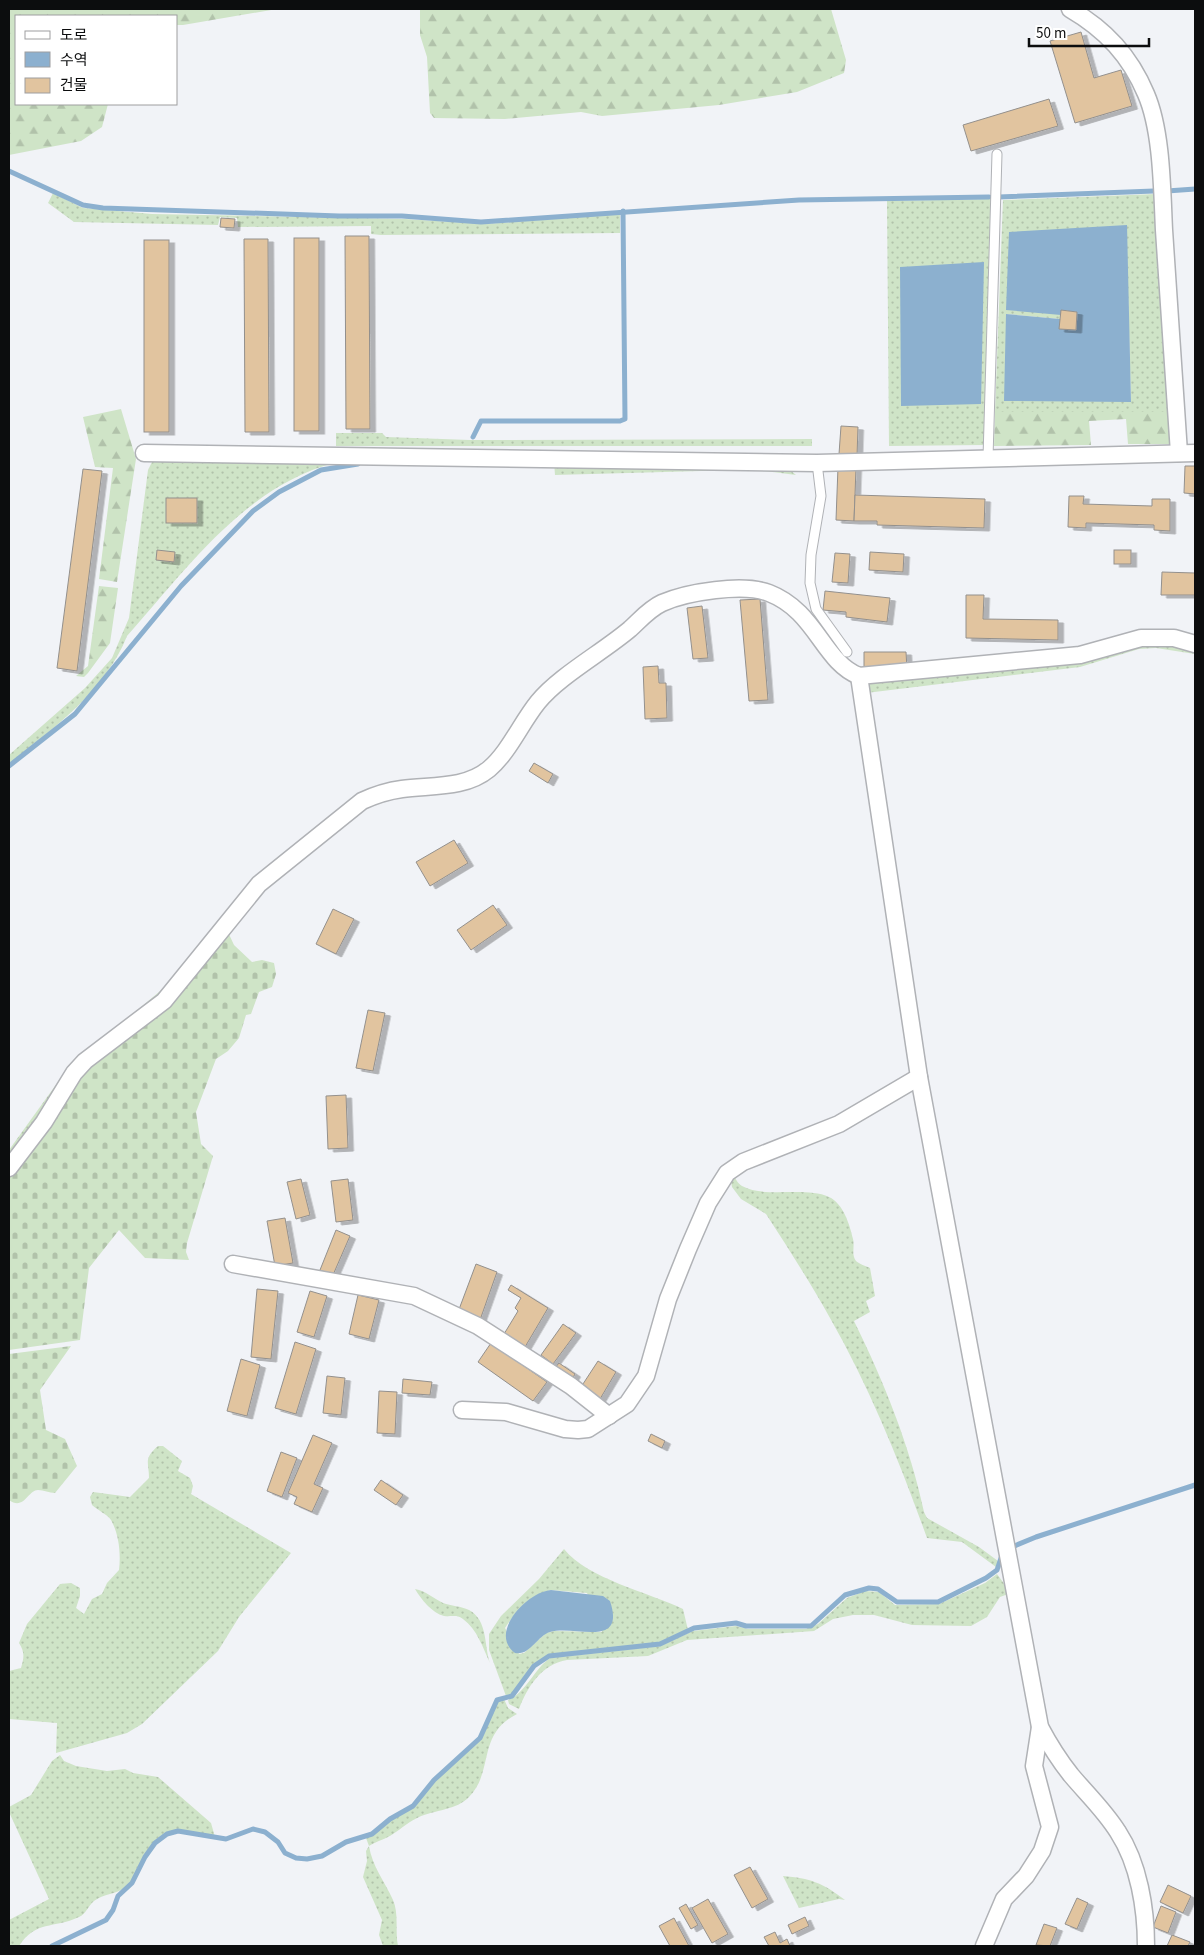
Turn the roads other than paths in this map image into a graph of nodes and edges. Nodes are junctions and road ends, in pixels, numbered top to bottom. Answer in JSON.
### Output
{"nodes":[{"id":1,"x":1070,"y":9,"type":"edge"},
{"id":2,"x":997,"y":154,"type":"dead end"},
{"id":3,"x":144,"y":452,"type":"dead end"},
{"id":4,"x":1178,"y":453,"type":"junction"},
{"id":5,"x":1195,"y":453,"type":"edge"},
{"id":6,"x":988,"y":458,"type":"junction"},
{"id":7,"x":817,"y":463,"type":"junction"},
{"id":8,"x":1195,"y":644,"type":"edge"},
{"id":9,"x":847,"y":652,"type":"dead end"},
{"id":10,"x":859,"y":676,"type":"junction"},
{"id":11,"x":919,"y":1077,"type":"junction"},
{"id":12,"x":9,"y":1168,"type":"edge"},
{"id":13,"x":233,"y":1264,"type":"dead end"},
{"id":14,"x":462,"y":1410,"type":"dead end"},
{"id":15,"x":609,"y":1416,"type":"junction"},
{"id":16,"x":1040,"y":1727,"type":"junction"},
{"id":17,"x":984,"y":1946,"type":"edge"},
{"id":18,"x":1146,"y":1946,"type":"edge"}],
"edges":[{"from":1,"to":4,"type":"street"},
{"from":2,"to":6,"type":"lane"},
{"from":3,"to":7,"type":"street"},
{"from":4,"to":5,"type":"street"},
{"from":4,"to":6,"type":"street"},
{"from":6,"to":7,"type":"street"},
{"from":7,"to":9,"type":"lane"},
{"from":8,"to":10,"type":"street"},
{"from":10,"to":11,"type":"street"},
{"from":10,"to":12,"type":"street"},
{"from":11,"to":15,"type":"street"},
{"from":11,"to":16,"type":"street"},
{"from":13,"to":15,"type":"street"},
{"from":14,"to":15,"type":"street"},
{"from":16,"to":17,"type":"street"},
{"from":16,"to":18,"type":"street"}]}
